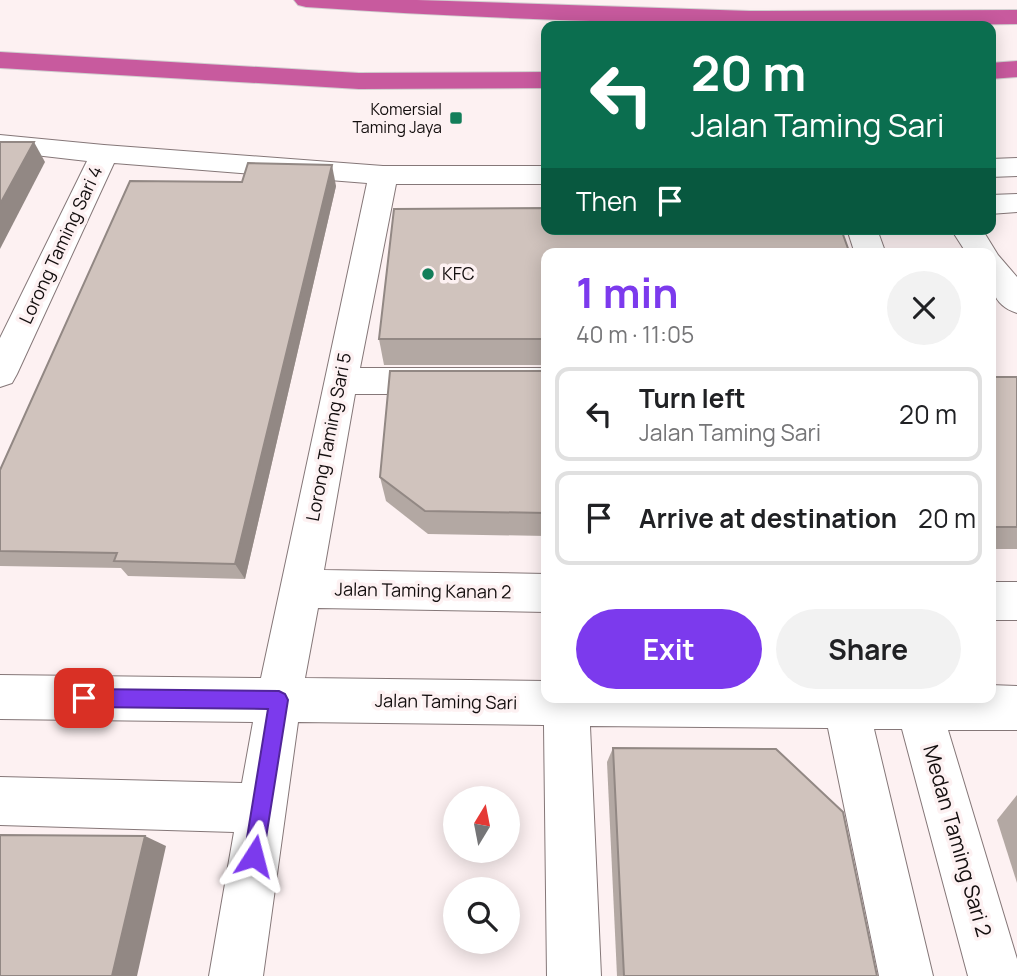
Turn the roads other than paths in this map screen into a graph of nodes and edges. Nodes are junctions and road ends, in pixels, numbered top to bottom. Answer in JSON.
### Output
{"nodes":[{"id":1,"x":306,"y":0,"type":"edge"},
{"id":2,"x":1017,"y":17,"type":"edge"},
{"id":3,"x":0,"y":60,"type":"edge"},
{"id":4,"x":541,"y":80,"type":"edge"},
{"id":5,"x":0,"y":143,"type":"edge"},
{"id":6,"x":104,"y":154,"type":"junction"},
{"id":7,"x":1017,"y":167,"type":"edge"},
{"id":8,"x":996,"y":168,"type":"edge"},
{"id":9,"x":383,"y":175,"type":"junction"},
{"id":10,"x":541,"y":175,"type":"edge"},
{"id":11,"x":1017,"y":203,"type":"edge"},
{"id":12,"x":996,"y":205,"type":"edge"},
{"id":13,"x":996,"y":272,"type":"edge"},
{"id":14,"x":1017,"y":301,"type":"edge"},
{"id":15,"x":0,"y":374,"type":"edge"},
{"id":16,"x":340,"y":380,"type":"junction"},
{"id":17,"x":541,"y":381,"type":"edge"},
{"id":18,"x":300,"y":589,"type":"junction"},
{"id":19,"x":541,"y":593,"type":"edge"},
{"id":20,"x":996,"y":601,"type":"edge"},
{"id":21,"x":1017,"y":601,"type":"edge"},
{"id":22,"x":0,"y":698,"type":"edge"},
{"id":23,"x":279,"y":700,"type":"junction"},
{"id":24,"x":541,"y":703,"type":"edge"},
{"id":25,"x":566,"y":703,"type":"joint"},
{"id":26,"x":846,"y":707,"type":"junction"},
{"id":27,"x":919,"y":707,"type":"junction"},
{"id":28,"x":1017,"y":708,"type":"edge"},
{"id":29,"x":0,"y":801,"type":"edge"},
{"id":30,"x":262,"y":808,"type":"junction"},
{"id":31,"x":236,"y":976,"type":"edge"},
{"id":32,"x":574,"y":976,"type":"edge"},
{"id":33,"x":906,"y":976,"type":"edge"},
{"id":34,"x":995,"y":976,"type":"edge"}],
"edges":[{"from":1,"to":2,"type":"highway"},
{"from":3,"to":4,"type":"highway"},
{"from":5,"to":6,"type":"street"},
{"from":6,"to":9,"type":"street"},
{"from":6,"to":15,"type":"street","name":"Lorong Taming Sari 4"},
{"from":7,"to":8,"type":"street"},
{"from":9,"to":10,"type":"street"},
{"from":9,"to":16,"type":"street","name":"Lorong Taming Sari 5"},
{"from":11,"to":12,"type":"street"},
{"from":13,"to":14,"type":"street"},
{"from":16,"to":17,"type":"street"},
{"from":16,"to":18,"type":"street","name":"Lorong Taming Sari 5"},
{"from":18,"to":19,"type":"street","name":"Jalan Taming Kanan 2"},
{"from":18,"to":23,"type":"street","name":"Lorong Taming Sari 5"},
{"from":20,"to":21,"type":"street"},
{"from":22,"to":23,"type":"street","name":"Jalan Taming Sari"},
{"from":23,"to":24,"type":"street","name":"Jalan Taming Sari"},
{"from":23,"to":30,"type":"street","name":"Lorong Taming Sari 5"},
{"from":25,"to":26,"type":"street","name":"Jalan Taming Sari"},
{"from":25,"to":32,"type":"street"},
{"from":26,"to":27,"type":"street","name":"Jalan Taming Sari"},
{"from":26,"to":33,"type":"street"},
{"from":27,"to":28,"type":"street","name":"Jalan Taming Sari"},
{"from":27,"to":34,"type":"street","name":"Medan Taming Sari 2"},
{"from":29,"to":30,"type":"street"},
{"from":30,"to":31,"type":"street","name":"Lorong Taming Sari 5"}]}
